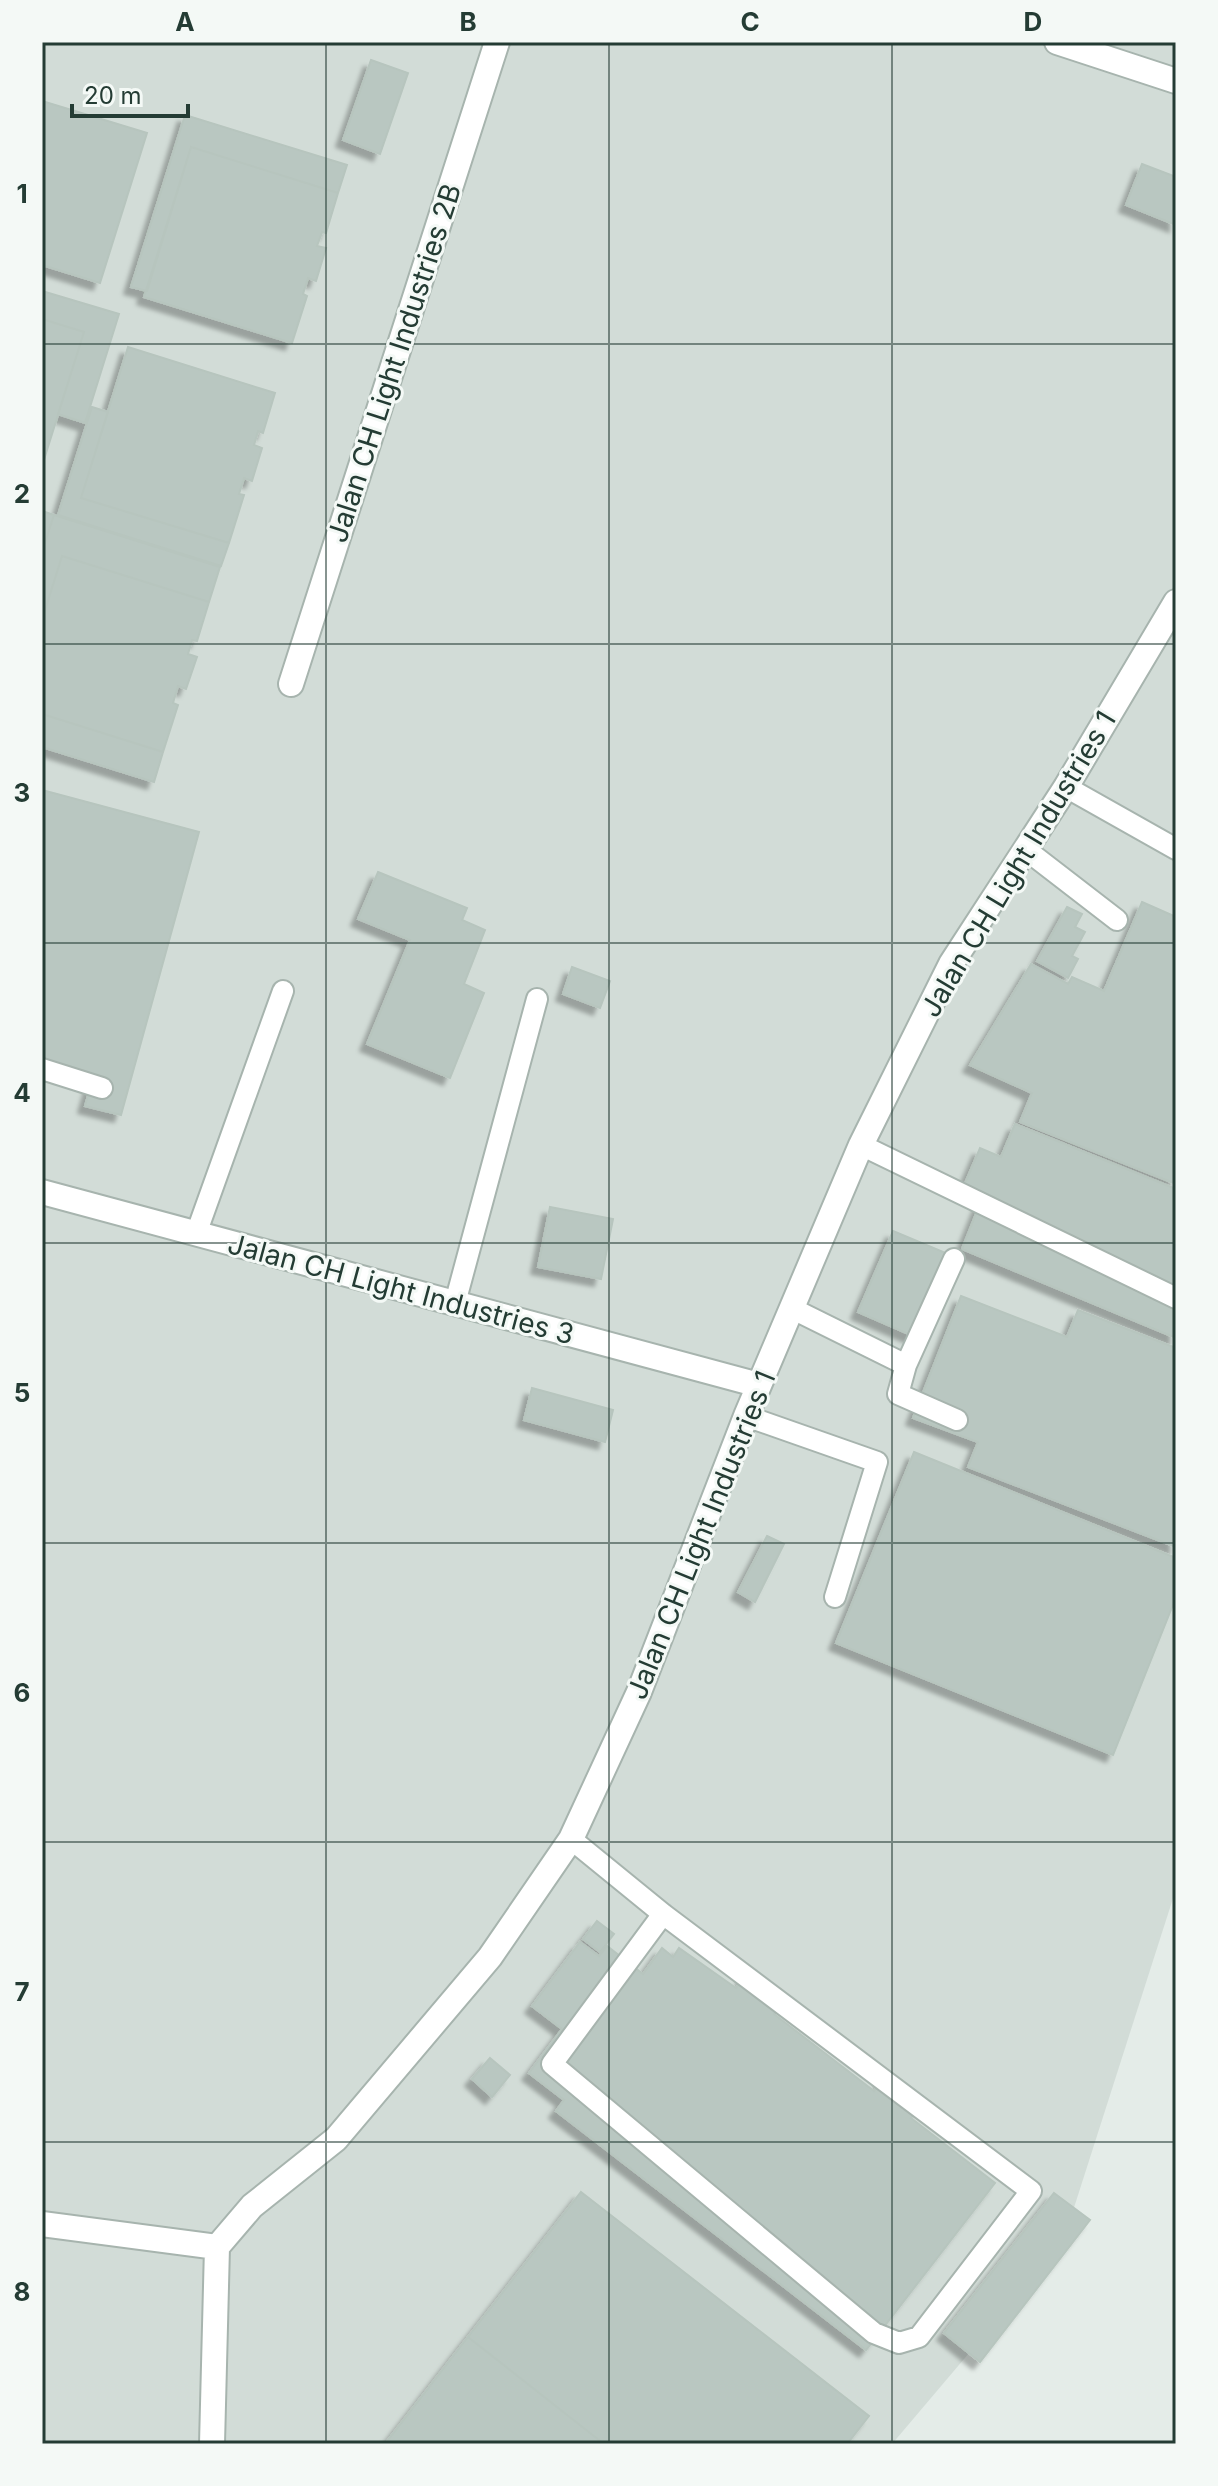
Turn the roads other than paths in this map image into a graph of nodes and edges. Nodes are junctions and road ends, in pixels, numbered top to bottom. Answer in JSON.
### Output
{"nodes":[{"id":1,"x":497,"y":42,"type":"edge"},
{"id":2,"x":1057,"y":42,"type":"edge"},
{"id":3,"x":1176,"y":81,"type":"edge"},
{"id":4,"x":1176,"y":602,"type":"edge"},
{"id":5,"x":291,"y":684,"type":"dead end"},
{"id":6,"x":1066,"y":787,"type":"junction"},
{"id":7,"x":1175,"y":847,"type":"edge"},
{"id":8,"x":1025,"y":849,"type":"junction"},
{"id":9,"x":1117,"y":920,"type":"dead end"},
{"id":10,"x":283,"y":991,"type":"dead end"},
{"id":11,"x":537,"y":999,"type":"dead end"},
{"id":12,"x":42,"y":1069,"type":"edge"},
{"id":13,"x":102,"y":1088,"type":"dead end"},
{"id":14,"x":861,"y":1145,"type":"junction"},
{"id":15,"x":42,"y":1192,"type":"edge"},
{"id":16,"x":196,"y":1234,"type":"junction"},
{"id":17,"x":954,"y":1259,"type":"dead end"},
{"id":18,"x":1176,"y":1298,"type":"edge"},
{"id":19,"x":455,"y":1303,"type":"junction"},
{"id":20,"x":793,"y":1309,"type":"junction"},
{"id":21,"x":906,"y":1365,"type":"junction"},
{"id":22,"x":759,"y":1385,"type":"junction"},
{"id":23,"x":746,"y":1416,"type":"junction"},
{"id":24,"x":957,"y":1420,"type":"dead end"},
{"id":25,"x":835,"y":1597,"type":"dead end"},
{"id":26,"x":571,"y":1839,"type":"junction"},
{"id":27,"x":663,"y":1914,"type":"junction"},
{"id":28,"x":42,"y":2224,"type":"edge"},
{"id":29,"x":217,"y":2247,"type":"junction"},
{"id":30,"x":212,"y":2444,"type":"edge"}],
"edges":[{"from":1,"to":5,"type":"street","name":"Jalan CH Light Industries 2B"},
{"from":2,"to":3,"type":"street"},
{"from":4,"to":6,"type":"street","name":"Jalan CH Light Industries 1"},
{"from":6,"to":7,"type":"lane"},
{"from":6,"to":8,"type":"street","name":"Jalan CH Light Industries 1"},
{"from":8,"to":9,"type":"lane"},
{"from":8,"to":14,"type":"street","name":"Jalan CH Light Industries 1"},
{"from":10,"to":16,"type":"lane"},
{"from":11,"to":19,"type":"lane"},
{"from":12,"to":13,"type":"lane"},
{"from":14,"to":18,"type":"lane"},
{"from":14,"to":20,"type":"street","name":"Jalan CH Light Industries 1"},
{"from":15,"to":16,"type":"street","name":"Jalan CH Light Industries 3"},
{"from":16,"to":19,"type":"street","name":"Jalan CH Light Industries 3"},
{"from":17,"to":21,"type":"lane"},
{"from":19,"to":22,"type":"street","name":"Jalan CH Light Industries 3"},
{"from":20,"to":21,"type":"lane"},
{"from":20,"to":22,"type":"street","name":"Jalan CH Light Industries 1"},
{"from":21,"to":24,"type":"lane"},
{"from":22,"to":23,"type":"street","name":"Jalan CH Light Industries 1"},
{"from":23,"to":25,"type":"lane"},
{"from":23,"to":26,"type":"street","name":"Jalan CH Light Industries 1"},
{"from":26,"to":27,"type":"lane"},
{"from":26,"to":29,"type":"street","name":"Jalan CH Light Industries 1"},
{"from":27,"to":27,"type":"lane"},
{"from":28,"to":29,"type":"street"},
{"from":29,"to":30,"type":"street"}]}
